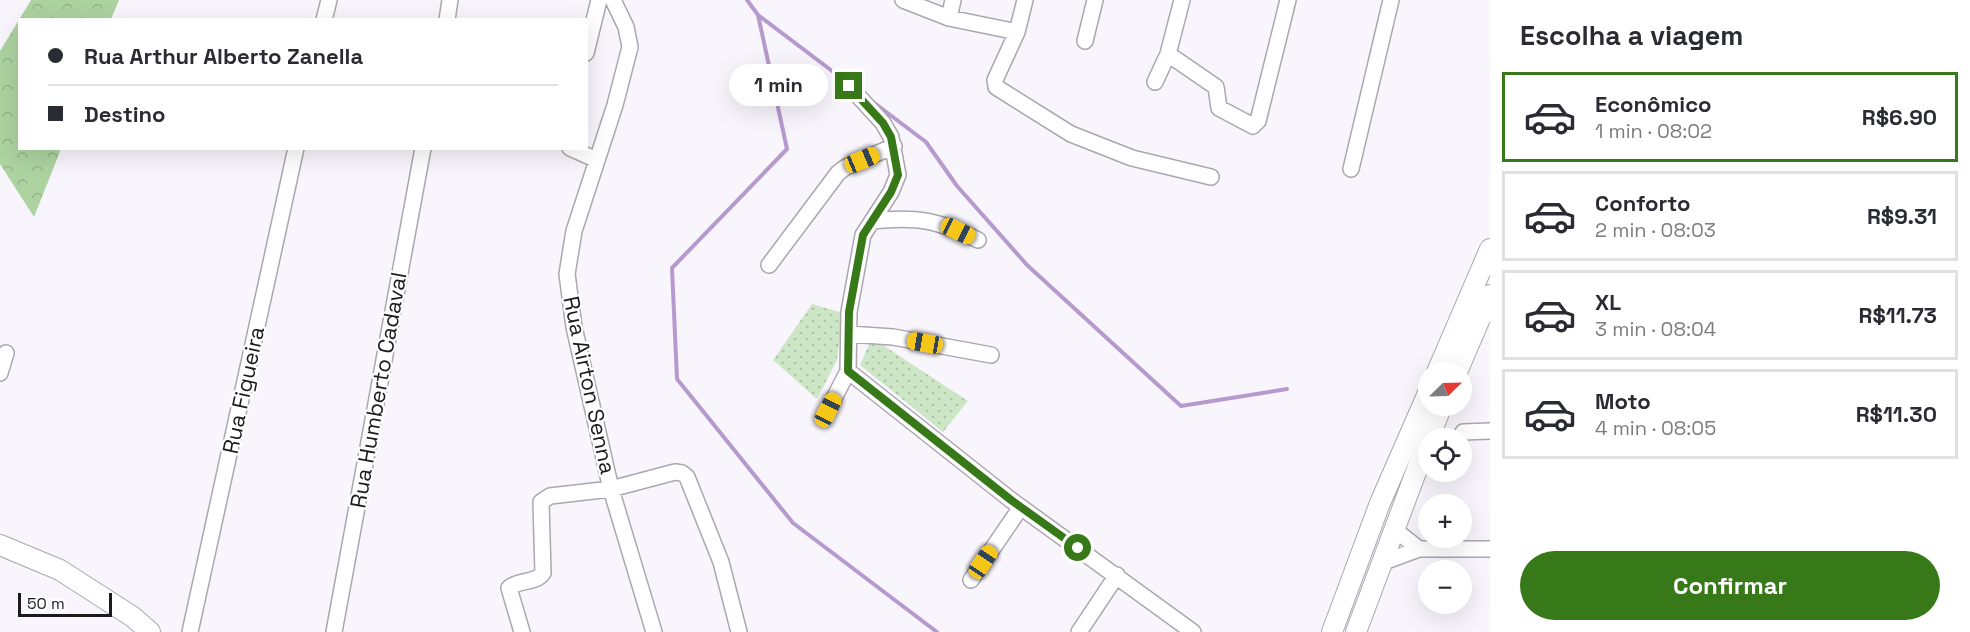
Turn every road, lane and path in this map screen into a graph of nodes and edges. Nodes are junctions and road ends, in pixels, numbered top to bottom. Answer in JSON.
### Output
{"nodes":[{"id":1,"x":328,"y":0,"type":"edge"},
{"id":2,"x":450,"y":0,"type":"edge"},
{"id":3,"x":599,"y":0,"type":"edge"},
{"id":4,"x":613,"y":0,"type":"edge"},
{"id":5,"x":903,"y":0,"type":"edge"},
{"id":6,"x":953,"y":0,"type":"edge"},
{"id":7,"x":1025,"y":0,"type":"edge"},
{"id":8,"x":1095,"y":0,"type":"edge"},
{"id":9,"x":1182,"y":0,"type":"edge"},
{"id":10,"x":1288,"y":0,"type":"edge"},
{"id":11,"x":1390,"y":0,"type":"edge"},
{"id":12,"x":324,"y":18,"type":"edge"},
{"id":13,"x":447,"y":18,"type":"edge"},
{"id":14,"x":949,"y":18,"type":"junction"},
{"id":15,"x":1017,"y":32,"type":"junction"},
{"id":16,"x":1084,"y":40,"type":"dead end"},
{"id":17,"x":588,"y":45,"type":"edge"},
{"id":18,"x":1168,"y":54,"type":"junction"},
{"id":19,"x":1155,"y":82,"type":"dead end"},
{"id":20,"x":849,"y":86,"type":"dead end"},
{"id":21,"x":894,"y":146,"type":"junction"},
{"id":22,"x":296,"y":150,"type":"edge"},
{"id":23,"x":423,"y":150,"type":"edge"},
{"id":24,"x":574,"y":150,"type":"edge"},
{"id":25,"x":597,"y":160,"type":"junction"},
{"id":26,"x":1351,"y":169,"type":"dead end"},
{"id":27,"x":1211,"y":177,"type":"dead end"},
{"id":28,"x":872,"y":221,"type":"junction"},
{"id":29,"x":978,"y":240,"type":"dead end"},
{"id":30,"x":1490,"y":249,"type":"edge"},
{"id":31,"x":769,"y":265,"type":"dead end"},
{"id":32,"x":1490,"y":295,"type":"edge"},
{"id":33,"x":849,"y":334,"type":"junction"},
{"id":34,"x":6,"y":353,"type":"dead end"},
{"id":35,"x":991,"y":355,"type":"dead end"},
{"id":36,"x":1441,"y":362,"type":"edge"},
{"id":37,"x":1461,"y":362,"type":"edge"},
{"id":38,"x":848,"y":371,"type":"junction"},
{"id":39,"x":0,"y":373,"type":"edge"},
{"id":40,"x":828,"y":410,"type":"dead end"},
{"id":41,"x":1418,"y":416,"type":"edge"},
{"id":42,"x":1490,"y":431,"type":"edge"},
{"id":43,"x":1472,"y":432,"type":"edge"},
{"id":44,"x":1418,"y":467,"type":"edge"},
{"id":45,"x":611,"y":489,"type":"junction"},
{"id":46,"x":1021,"y":507,"type":"junction"},
{"id":47,"x":1394,"y":529,"type":"junction"},
{"id":48,"x":0,"y":545,"type":"edge"},
{"id":49,"x":1419,"y":549,"type":"junction"},
{"id":50,"x":1490,"y":549,"type":"edge"},
{"id":51,"x":1358,"y":556,"type":"junction"},
{"id":52,"x":1382,"y":563,"type":"junction"},
{"id":53,"x":1117,"y":575,"type":"junction"},
{"id":54,"x":971,"y":580,"type":"dead end"},
{"id":55,"x":150,"y":632,"type":"edge"},
{"id":56,"x":190,"y":632,"type":"edge"},
{"id":57,"x":334,"y":632,"type":"edge"},
{"id":58,"x":522,"y":632,"type":"edge"},
{"id":59,"x":654,"y":632,"type":"edge"},
{"id":60,"x":739,"y":632,"type":"edge"},
{"id":61,"x":1079,"y":632,"type":"edge"},
{"id":62,"x":1194,"y":632,"type":"edge"},
{"id":63,"x":1332,"y":632,"type":"edge"},
{"id":64,"x":1356,"y":632,"type":"edge"}],
"edges":[{"from":1,"to":12,"type":"street"},
{"from":2,"to":13,"type":"street"},
{"from":3,"to":17,"type":"street"},
{"from":4,"to":25,"type":"street","name":"Rua Airton Senna"},
{"from":5,"to":14,"type":"street"},
{"from":6,"to":14,"type":"street"},
{"from":7,"to":15,"type":"street"},
{"from":8,"to":16,"type":"street"},
{"from":9,"to":18,"type":"street"},
{"from":10,"to":18,"type":"street"},
{"from":11,"to":26,"type":"street"},
{"from":14,"to":15,"type":"street"},
{"from":15,"to":27,"type":"street"},
{"from":18,"to":19,"type":"street"},
{"from":20,"to":21,"type":"street"},
{"from":21,"to":28,"type":"street"},
{"from":21,"to":31,"type":"street"},
{"from":22,"to":56,"type":"street","name":"Rua Figueira"},
{"from":23,"to":57,"type":"street","name":"Rua Humberto Cadaval"},
{"from":24,"to":25,"type":"street"},
{"from":25,"to":45,"type":"street","name":"Rua Airton Senna"},
{"from":28,"to":29,"type":"street"},
{"from":28,"to":33,"type":"street"},
{"from":30,"to":36,"type":"main road"},
{"from":32,"to":37,"type":"main road"},
{"from":33,"to":35,"type":"street"},
{"from":33,"to":38,"type":"street"},
{"from":34,"to":39,"type":"street"},
{"from":38,"to":40,"type":"street"},
{"from":38,"to":46,"type":"street"},
{"from":41,"to":51,"type":"main road"},
{"from":42,"to":43,"type":"street"},
{"from":44,"to":47,"type":"main road"},
{"from":45,"to":58,"type":"street"},
{"from":45,"to":59,"type":"street","name":"Rua Airton Senna"},
{"from":45,"to":60,"type":"street"},
{"from":46,"to":53,"type":"street"},
{"from":46,"to":54,"type":"street"},
{"from":47,"to":49,"type":"street"},
{"from":47,"to":52,"type":"main road"},
{"from":48,"to":55,"type":"main road"},
{"from":49,"to":50,"type":"street"},
{"from":49,"to":52,"type":"street"},
{"from":51,"to":52,"type":"main road"},
{"from":51,"to":63,"type":"main road"},
{"from":52,"to":64,"type":"main road"},
{"from":53,"to":61,"type":"street"},
{"from":53,"to":62,"type":"street"}]}
